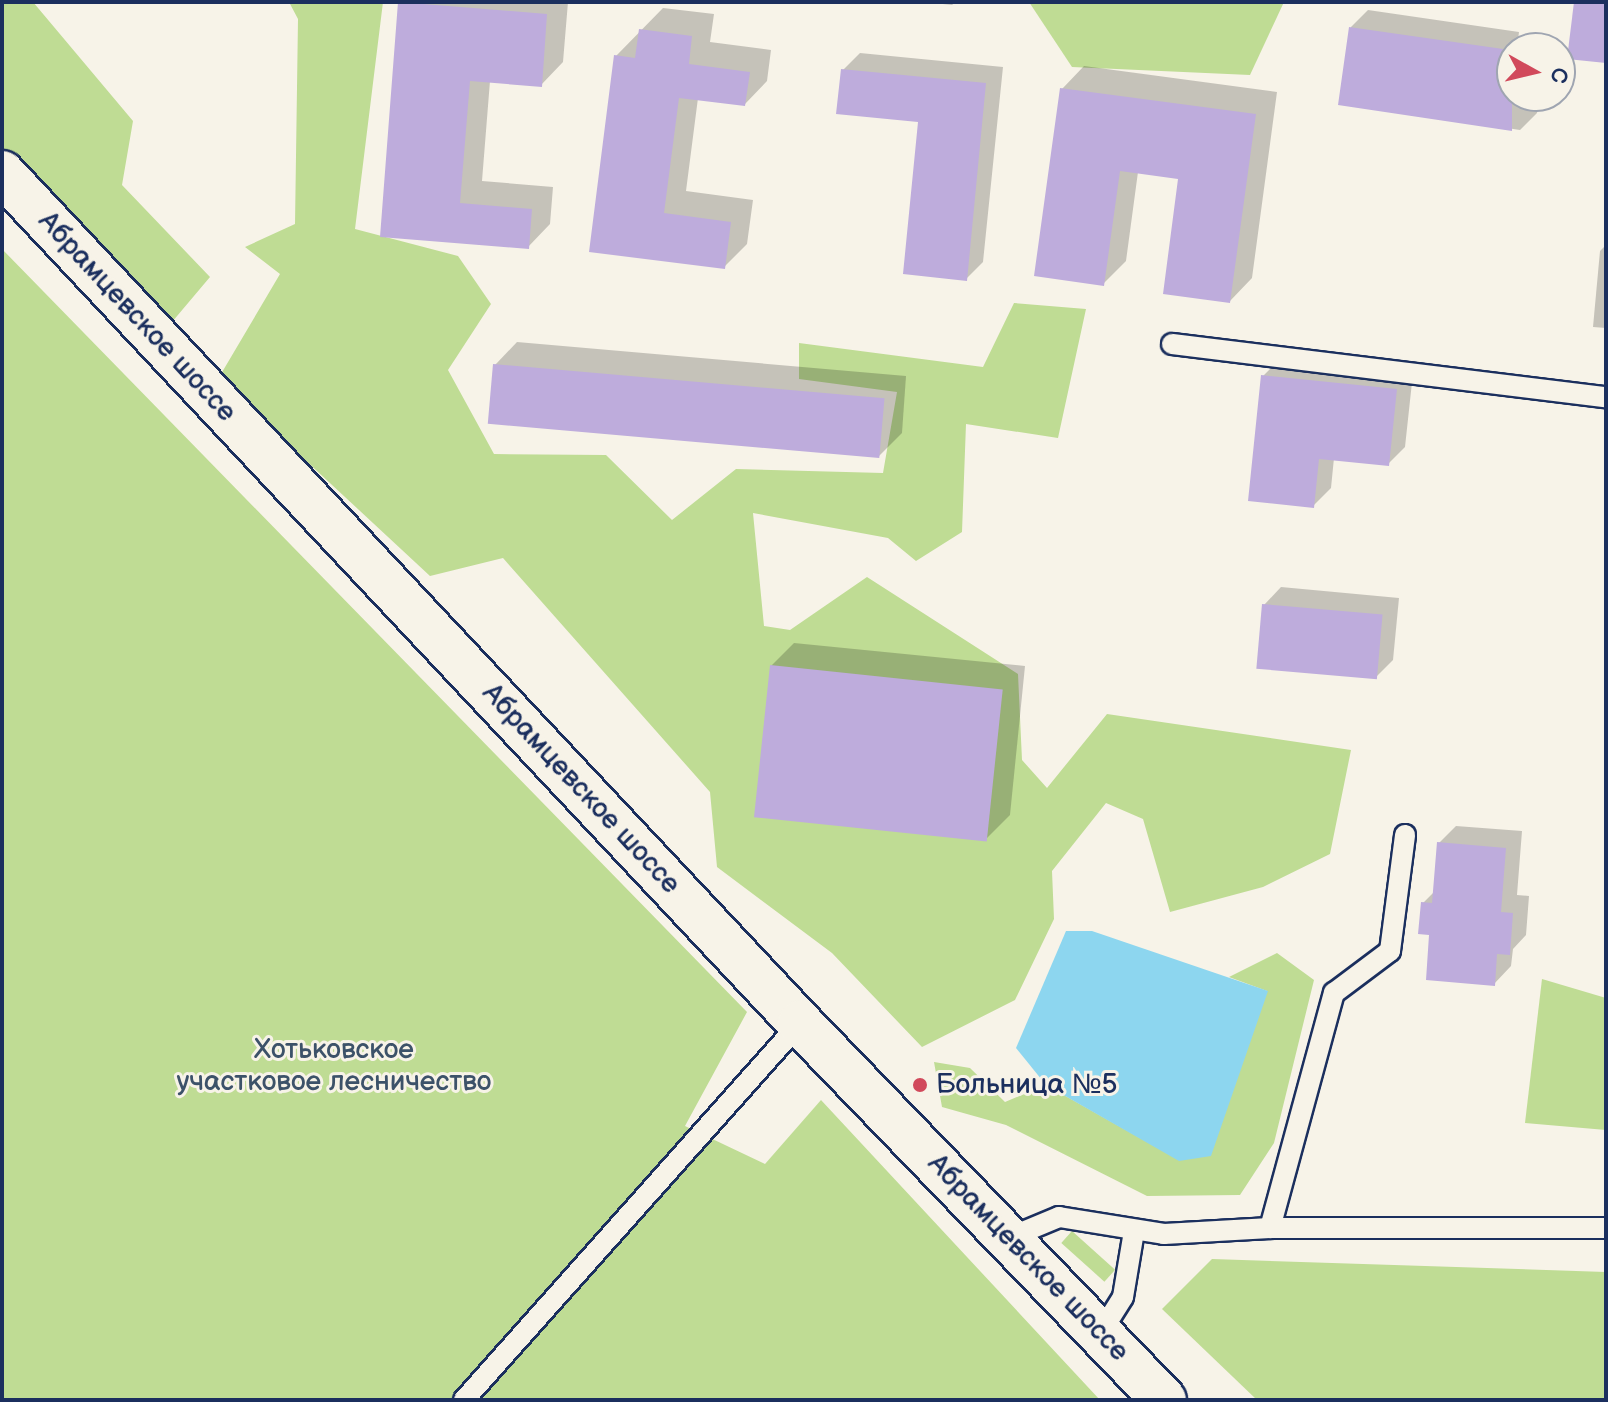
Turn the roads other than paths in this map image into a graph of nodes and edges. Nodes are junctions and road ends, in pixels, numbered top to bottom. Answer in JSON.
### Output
{"nodes":[{"id":1,"x":2,"y":173,"type":"edge"},
{"id":2,"x":1172,"y":344,"type":"dead end"},
{"id":3,"x":1606,"y":397,"type":"edge"},
{"id":4,"x":1405,"y":835,"type":"dead end"},
{"id":5,"x":800,"y":1023,"type":"junction"},
{"id":6,"x":1270,"y":1228,"type":"junction"},
{"id":7,"x":1606,"y":1228,"type":"edge"},
{"id":8,"x":1134,"y":1231,"type":"junction"},
{"id":9,"x":1011,"y":1237,"type":"junction"},
{"id":10,"x":1101,"y":1332,"type":"junction"},
{"id":11,"x":464,"y":1400,"type":"edge"},
{"id":12,"x":1164,"y":1400,"type":"edge"}],
"edges":[{"from":1,"to":5,"type":"street","name":"Абрамцевское шоссе"},
{"from":2,"to":3,"type":"lane"},
{"from":4,"to":6,"type":"lane"},
{"from":5,"to":9,"type":"street","name":"Абрамцевское шоссе"},
{"from":5,"to":11,"type":"lane"},
{"from":6,"to":7,"type":"lane"},
{"from":6,"to":8,"type":"lane"},
{"from":8,"to":9,"type":"lane"},
{"from":8,"to":10,"type":"lane"},
{"from":9,"to":10,"type":"street","name":"Абрамцевское шоссе"},
{"from":10,"to":12,"type":"street","name":"Абрамцевское шоссе"}]}
